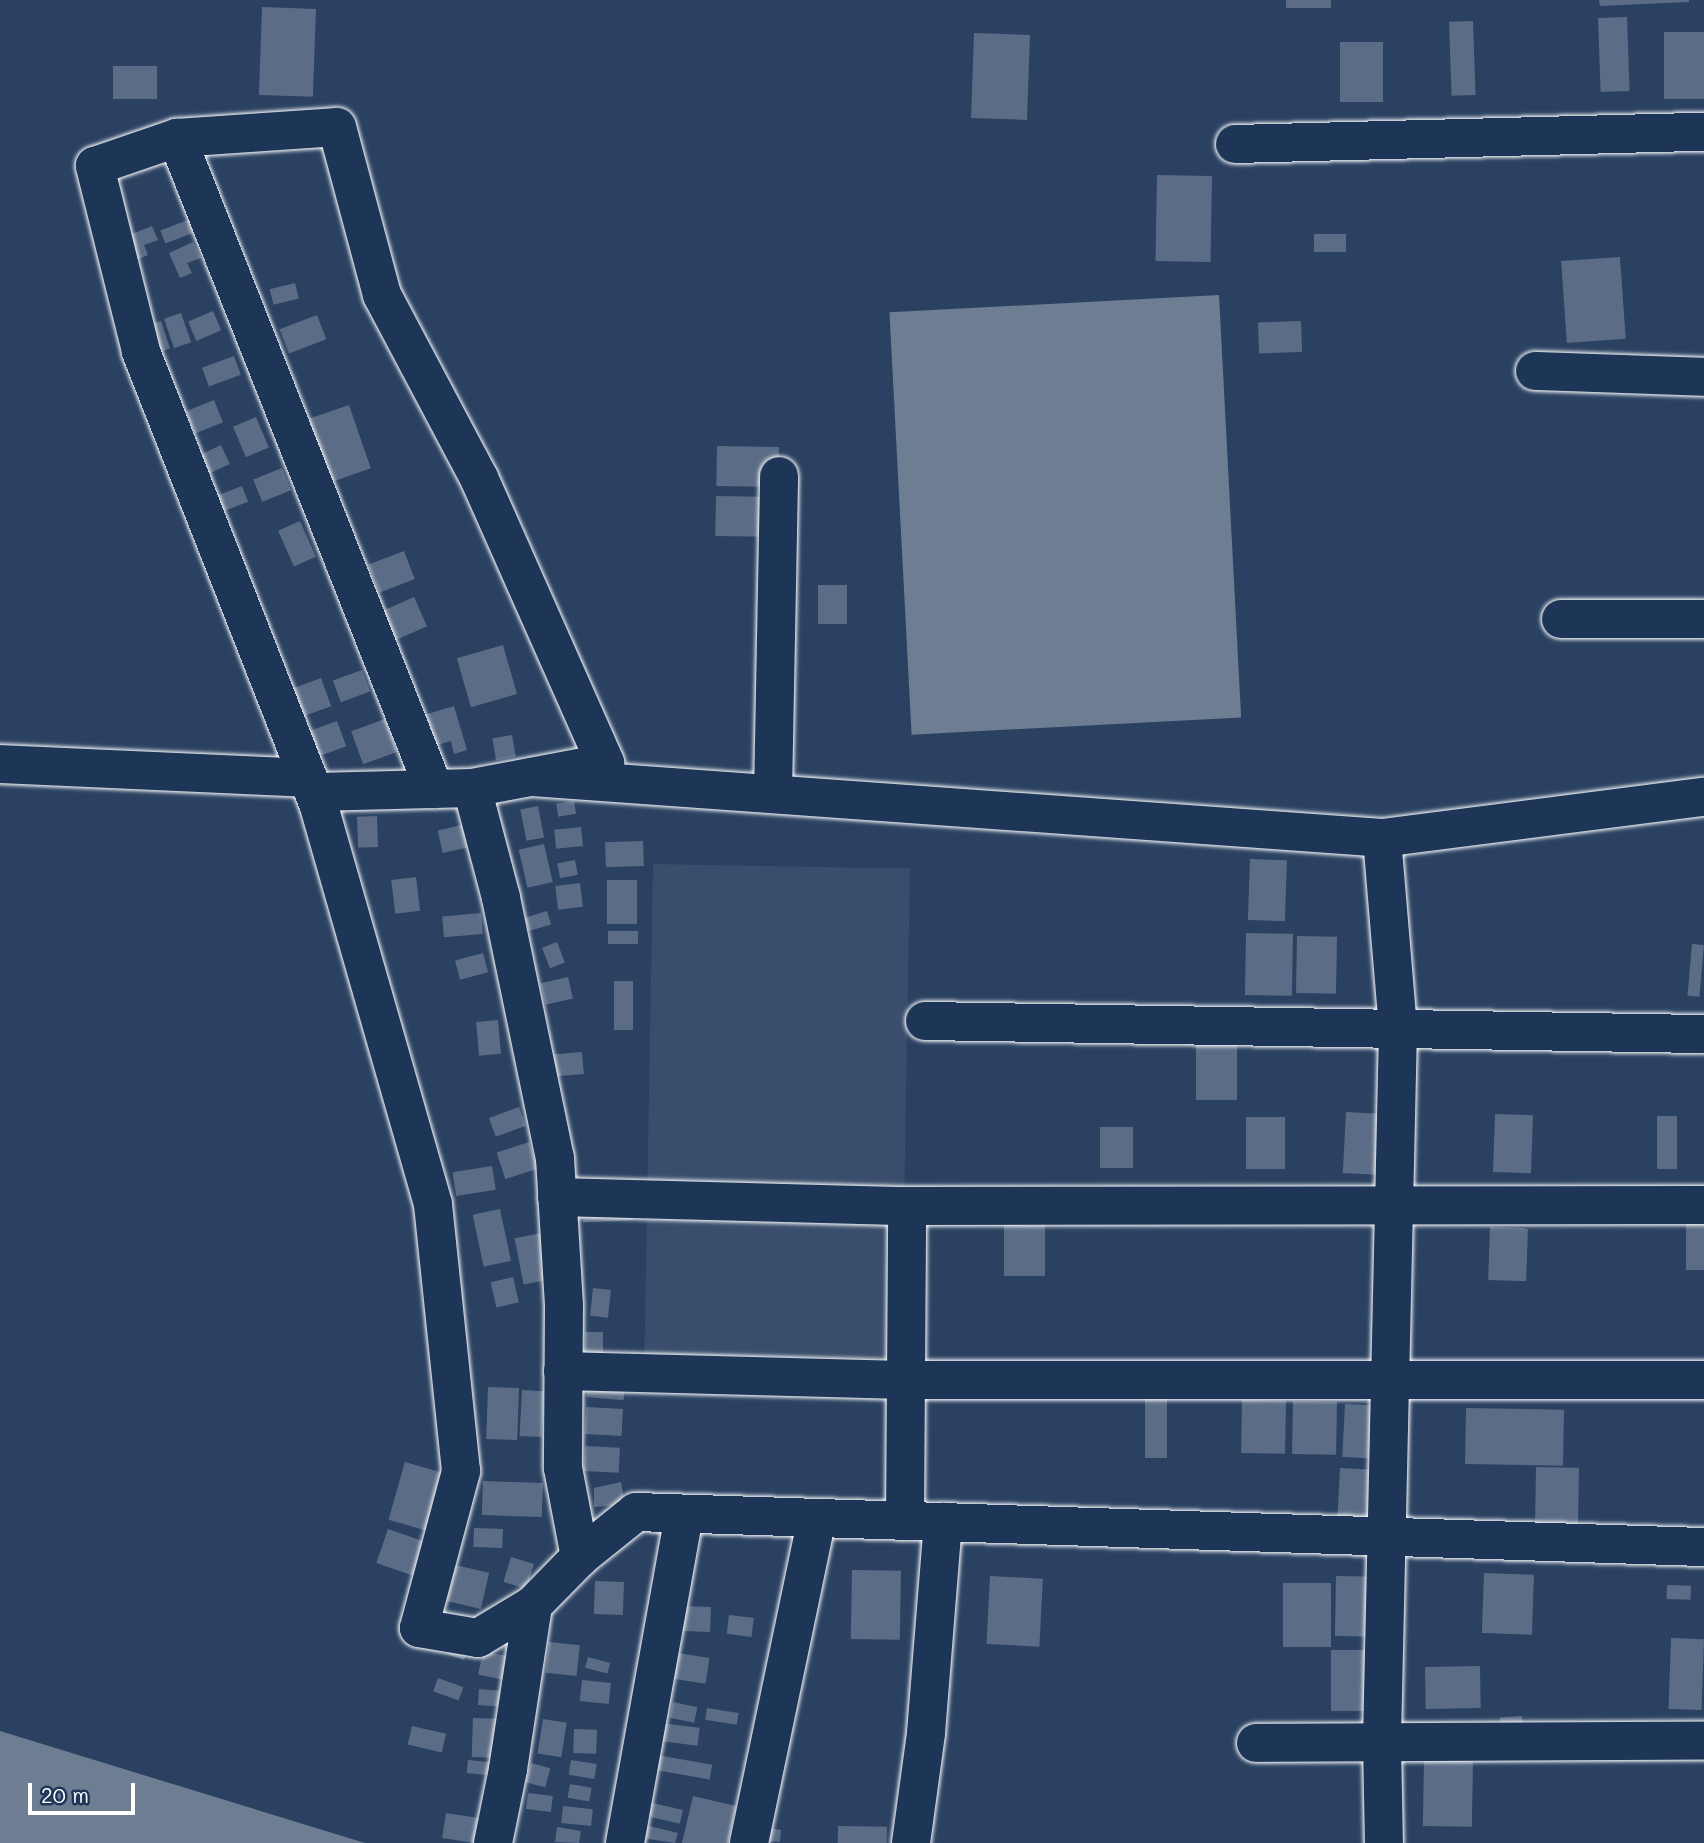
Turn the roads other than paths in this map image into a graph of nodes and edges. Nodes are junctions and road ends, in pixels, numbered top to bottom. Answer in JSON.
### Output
{"nodes":[{"id":1,"x":1704,"y":132,"type":"edge"},
{"id":2,"x":177,"y":138,"type":"junction"},
{"id":3,"x":1235,"y":144,"type":"dead end"},
{"id":4,"x":1535,"y":372,"type":"dead end"},
{"id":5,"x":1704,"y":377,"type":"edge"},
{"id":6,"x":779,"y":476,"type":"dead end"},
{"id":7,"x":1561,"y":619,"type":"dead end"},
{"id":8,"x":1704,"y":619,"type":"edge"},
{"id":9,"x":0,"y":764,"type":"edge"},
{"id":10,"x":532,"y":777,"type":"junction"},
{"id":11,"x":472,"y":788,"type":"junction"},
{"id":12,"x":434,"y":789,"type":"junction"},
{"id":13,"x":773,"y":794,"type":"junction"},
{"id":14,"x":314,"y":795,"type":"junction"},
{"id":15,"x":1704,"y":797,"type":"edge"},
{"id":16,"x":1382,"y":838,"type":"junction"},
{"id":17,"x":925,"y":1021,"type":"dead end"},
{"id":18,"x":1398,"y":1029,"type":"junction"},
{"id":19,"x":1704,"y":1034,"type":"edge"},
{"id":20,"x":557,"y":1197,"type":"junction"},
{"id":21,"x":1395,"y":1205,"type":"junction"},
{"id":22,"x":1704,"y":1205,"type":"edge"},
{"id":23,"x":907,"y":1206,"type":"junction"},
{"id":24,"x":563,"y":1371,"type":"junction"},
{"id":25,"x":904,"y":1380,"type":"junction"},
{"id":26,"x":1704,"y":1380,"type":"edge"},
{"id":27,"x":1389,"y":1382,"type":"junction"},
{"id":28,"x":684,"y":1514,"type":"junction"},
{"id":29,"x":817,"y":1518,"type":"junction"},
{"id":30,"x":905,"y":1521,"type":"junction"},
{"id":31,"x":943,"y":1522,"type":"junction"},
{"id":32,"x":1386,"y":1536,"type":"junction"},
{"id":33,"x":1704,"y":1547,"type":"edge"},
{"id":34,"x":580,"y":1557,"type":"junction"},
{"id":35,"x":533,"y":1605,"type":"junction"},
{"id":36,"x":1704,"y":1741,"type":"edge"},
{"id":37,"x":1382,"y":1742,"type":"junction"},
{"id":38,"x":1256,"y":1743,"type":"dead end"},
{"id":39,"x":493,"y":1843,"type":"edge"},
{"id":40,"x":625,"y":1843,"type":"edge"},
{"id":41,"x":749,"y":1843,"type":"edge"},
{"id":42,"x":911,"y":1843,"type":"edge"},
{"id":43,"x":1384,"y":1843,"type":"edge"}],
"edges":[{"from":1,"to":3,"type":"street"},
{"from":2,"to":10,"type":"street"},
{"from":2,"to":12,"type":"street"},
{"from":2,"to":14,"type":"street"},
{"from":4,"to":5,"type":"street"},
{"from":6,"to":13,"type":"street"},
{"from":7,"to":8,"type":"street"},
{"from":9,"to":14,"type":"street"},
{"from":10,"to":11,"type":"street"},
{"from":10,"to":13,"type":"street"},
{"from":11,"to":12,"type":"street"},
{"from":11,"to":20,"type":"street"},
{"from":12,"to":14,"type":"street"},
{"from":13,"to":16,"type":"street"},
{"from":14,"to":35,"type":"street"},
{"from":15,"to":16,"type":"street"},
{"from":16,"to":18,"type":"street"},
{"from":17,"to":18,"type":"street"},
{"from":18,"to":19,"type":"street"},
{"from":18,"to":21,"type":"street"},
{"from":20,"to":23,"type":"street"},
{"from":20,"to":24,"type":"street"},
{"from":21,"to":22,"type":"street"},
{"from":21,"to":23,"type":"street"},
{"from":21,"to":27,"type":"street"},
{"from":23,"to":25,"type":"street"},
{"from":24,"to":25,"type":"street"},
{"from":24,"to":34,"type":"street"},
{"from":25,"to":27,"type":"street"},
{"from":25,"to":30,"type":"street"},
{"from":26,"to":27,"type":"street"},
{"from":27,"to":32,"type":"street"},
{"from":28,"to":29,"type":"street"},
{"from":28,"to":34,"type":"street"},
{"from":28,"to":40,"type":"street"},
{"from":29,"to":30,"type":"street"},
{"from":29,"to":41,"type":"street"},
{"from":30,"to":31,"type":"street"},
{"from":31,"to":32,"type":"street"},
{"from":31,"to":42,"type":"street"},
{"from":32,"to":33,"type":"street"},
{"from":32,"to":37,"type":"street"},
{"from":34,"to":35,"type":"street"},
{"from":35,"to":39,"type":"street"},
{"from":36,"to":37,"type":"street"},
{"from":37,"to":38,"type":"street"},
{"from":37,"to":43,"type":"street"}]}
